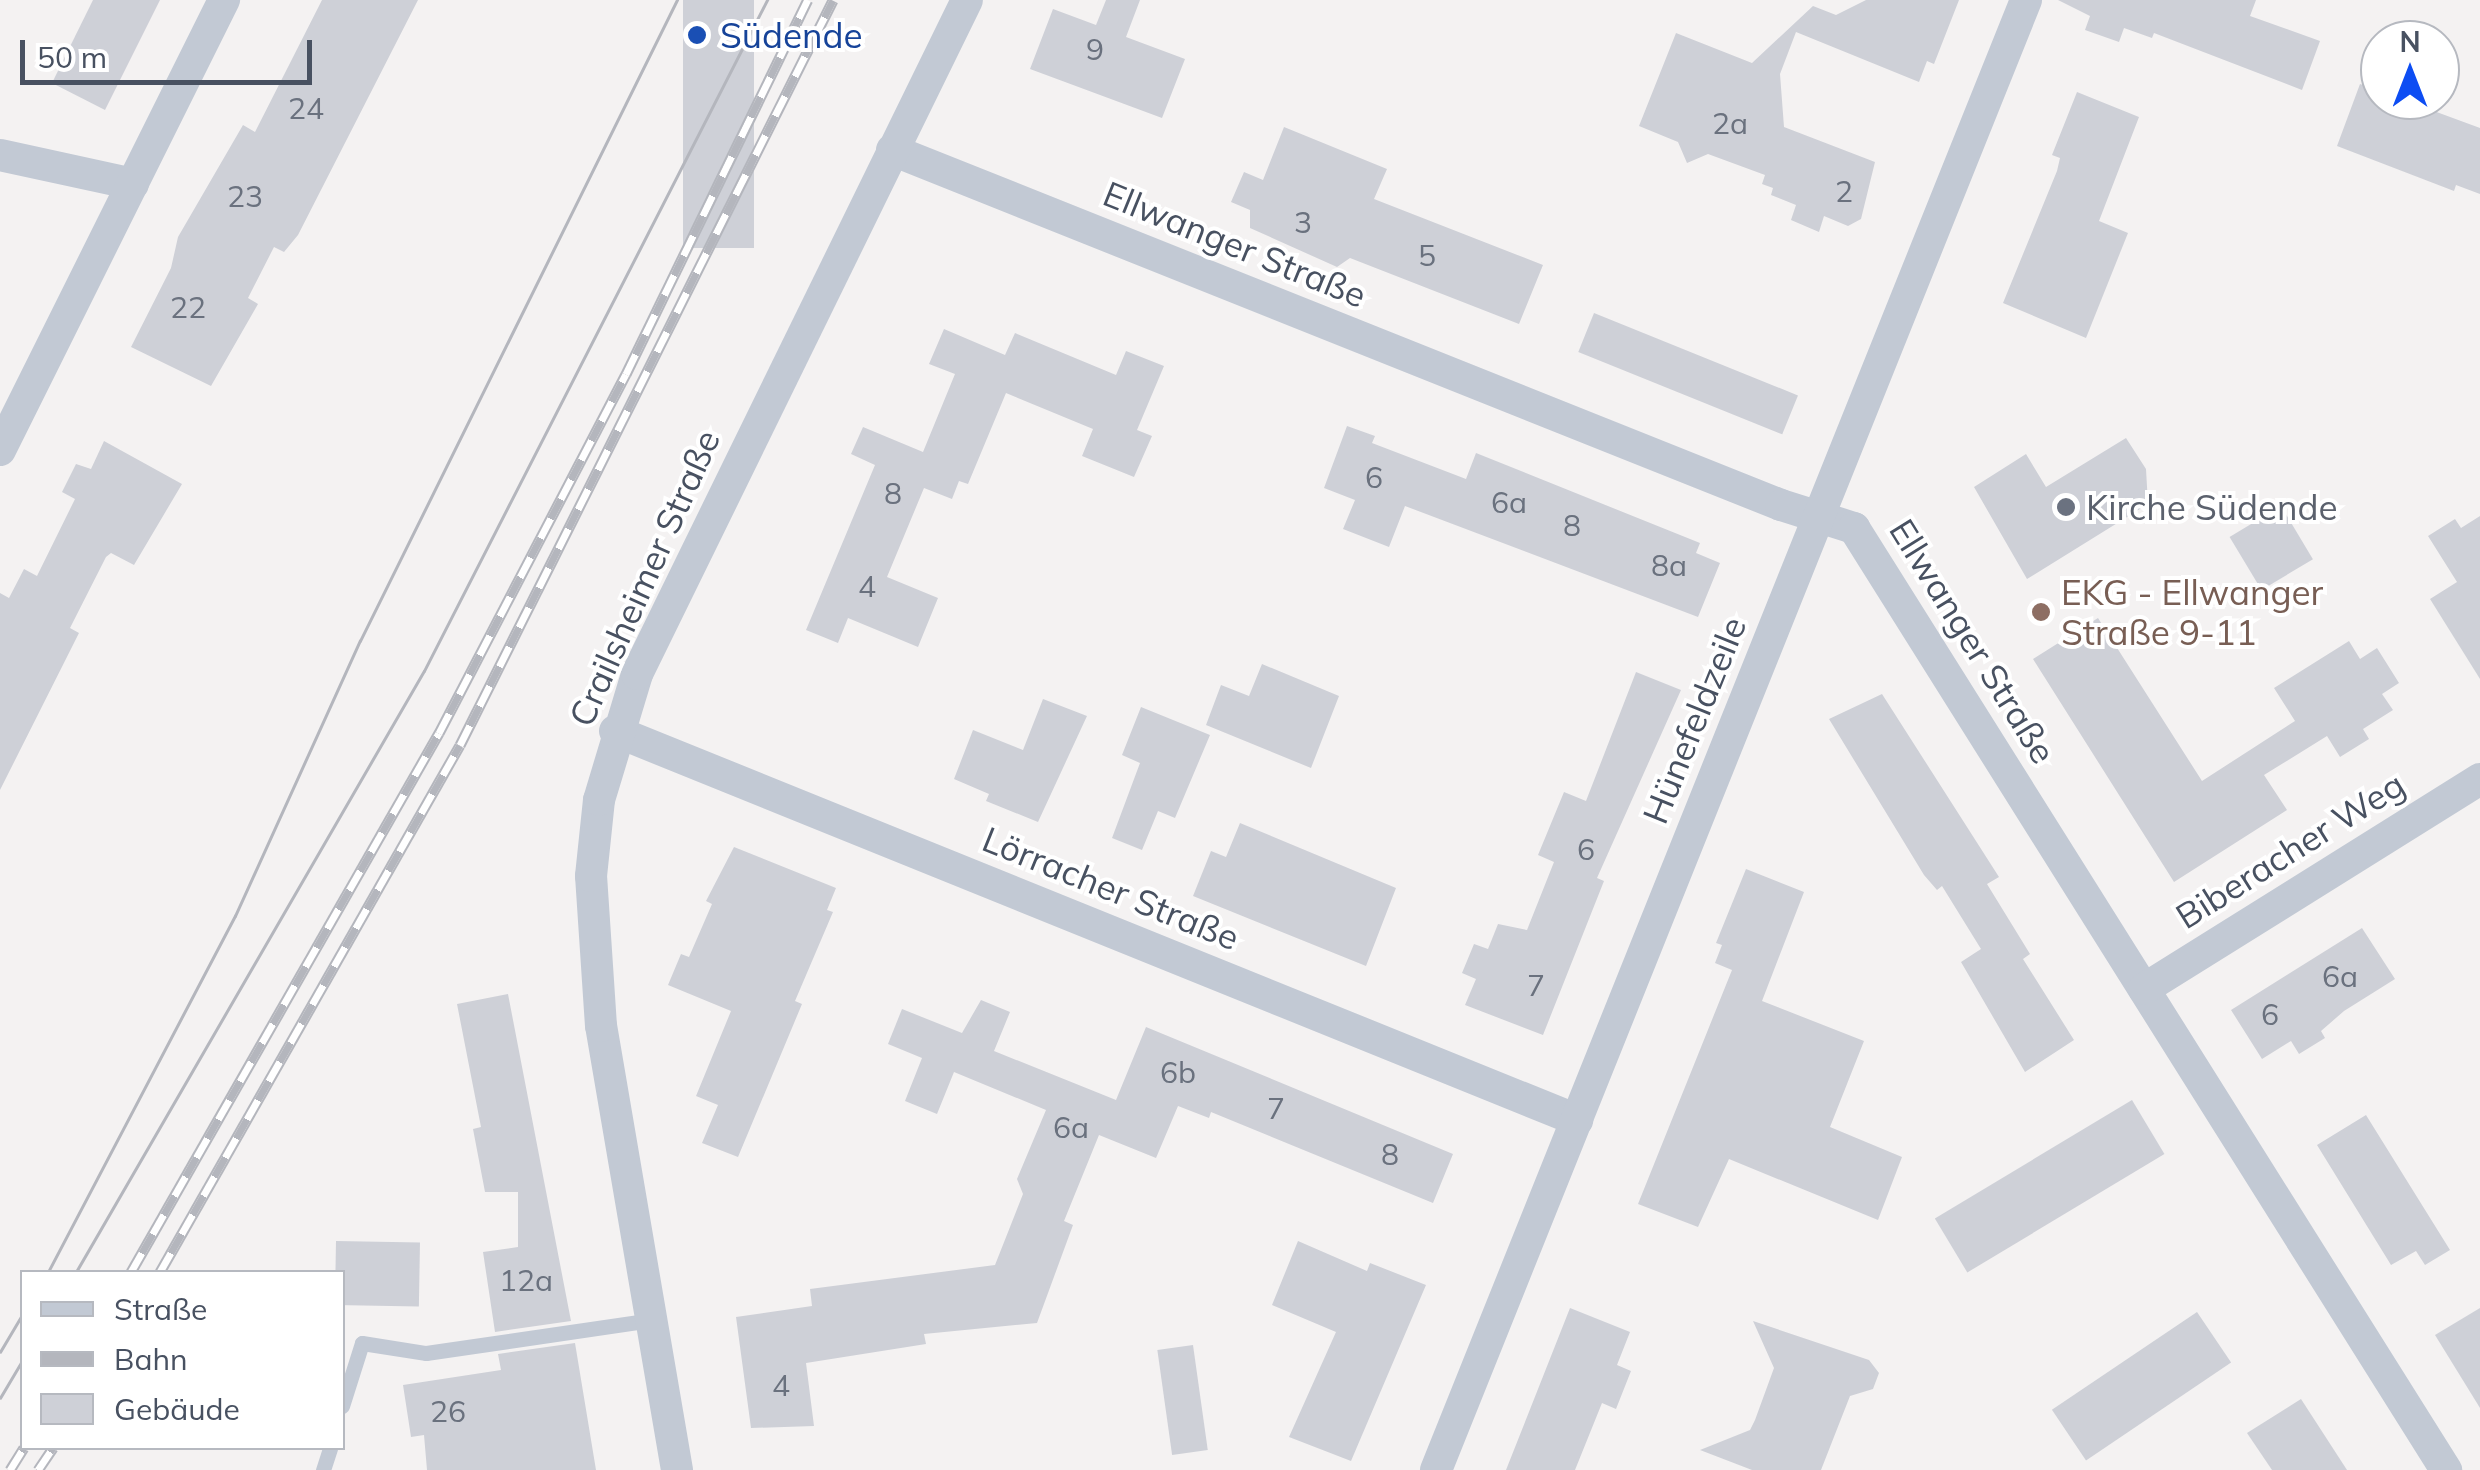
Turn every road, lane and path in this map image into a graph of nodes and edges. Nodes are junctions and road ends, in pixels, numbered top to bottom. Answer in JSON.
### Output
{"nodes":[{"id":1,"x":224,"y":0,"type":"edge"},
{"id":2,"x":967,"y":0,"type":"edge"},
{"id":3,"x":2026,"y":0,"type":"edge"},
{"id":4,"x":892,"y":150,"type":"junction"},
{"id":5,"x":0,"y":155,"type":"edge"},
{"id":6,"x":133,"y":184,"type":"junction"},
{"id":7,"x":0,"y":450,"type":"edge"},
{"id":8,"x":1819,"y":517,"type":"junction"},
{"id":9,"x":615,"y":731,"type":"junction"},
{"id":10,"x":2480,"y":779,"type":"edge"},
{"id":11,"x":2144,"y":989,"type":"junction"},
{"id":12,"x":1577,"y":1120,"type":"junction"},
{"id":13,"x":654,"y":1319,"type":"junction"},
{"id":14,"x":345,"y":1397,"type":"edge"},
{"id":15,"x":678,"y":1470,"type":"edge"},
{"id":16,"x":1436,"y":1470,"type":"edge"},
{"id":17,"x":2446,"y":1470,"type":"edge"}],
"edges":[{"from":1,"to":6,"type":"street"},
{"from":2,"to":4,"type":"street","name":"Crailsheimer Straße"},
{"from":3,"to":8,"type":"street","name":"Hünefeldzeile"},
{"from":4,"to":8,"type":"street","name":"Ellwanger Straße"},
{"from":4,"to":9,"type":"street","name":"Crailsheimer Straße"},
{"from":5,"to":6,"type":"street"},
{"from":6,"to":7,"type":"street"},
{"from":8,"to":11,"type":"street","name":"Ellwanger Straße"},
{"from":8,"to":12,"type":"street","name":"Hünefeldzeile"},
{"from":9,"to":12,"type":"street","name":"Lörracher Straße"},
{"from":9,"to":13,"type":"street","name":"Crailsheimer Straße"},
{"from":10,"to":11,"type":"street","name":"Biberacher Weg"},
{"from":11,"to":17,"type":"street","name":"Ellwanger Straße"},
{"from":12,"to":16,"type":"street","name":"Hünefeldzeile"},
{"from":13,"to":14,"type":"lane"},
{"from":13,"to":15,"type":"street","name":"Crailsheimer Straße"}]}
